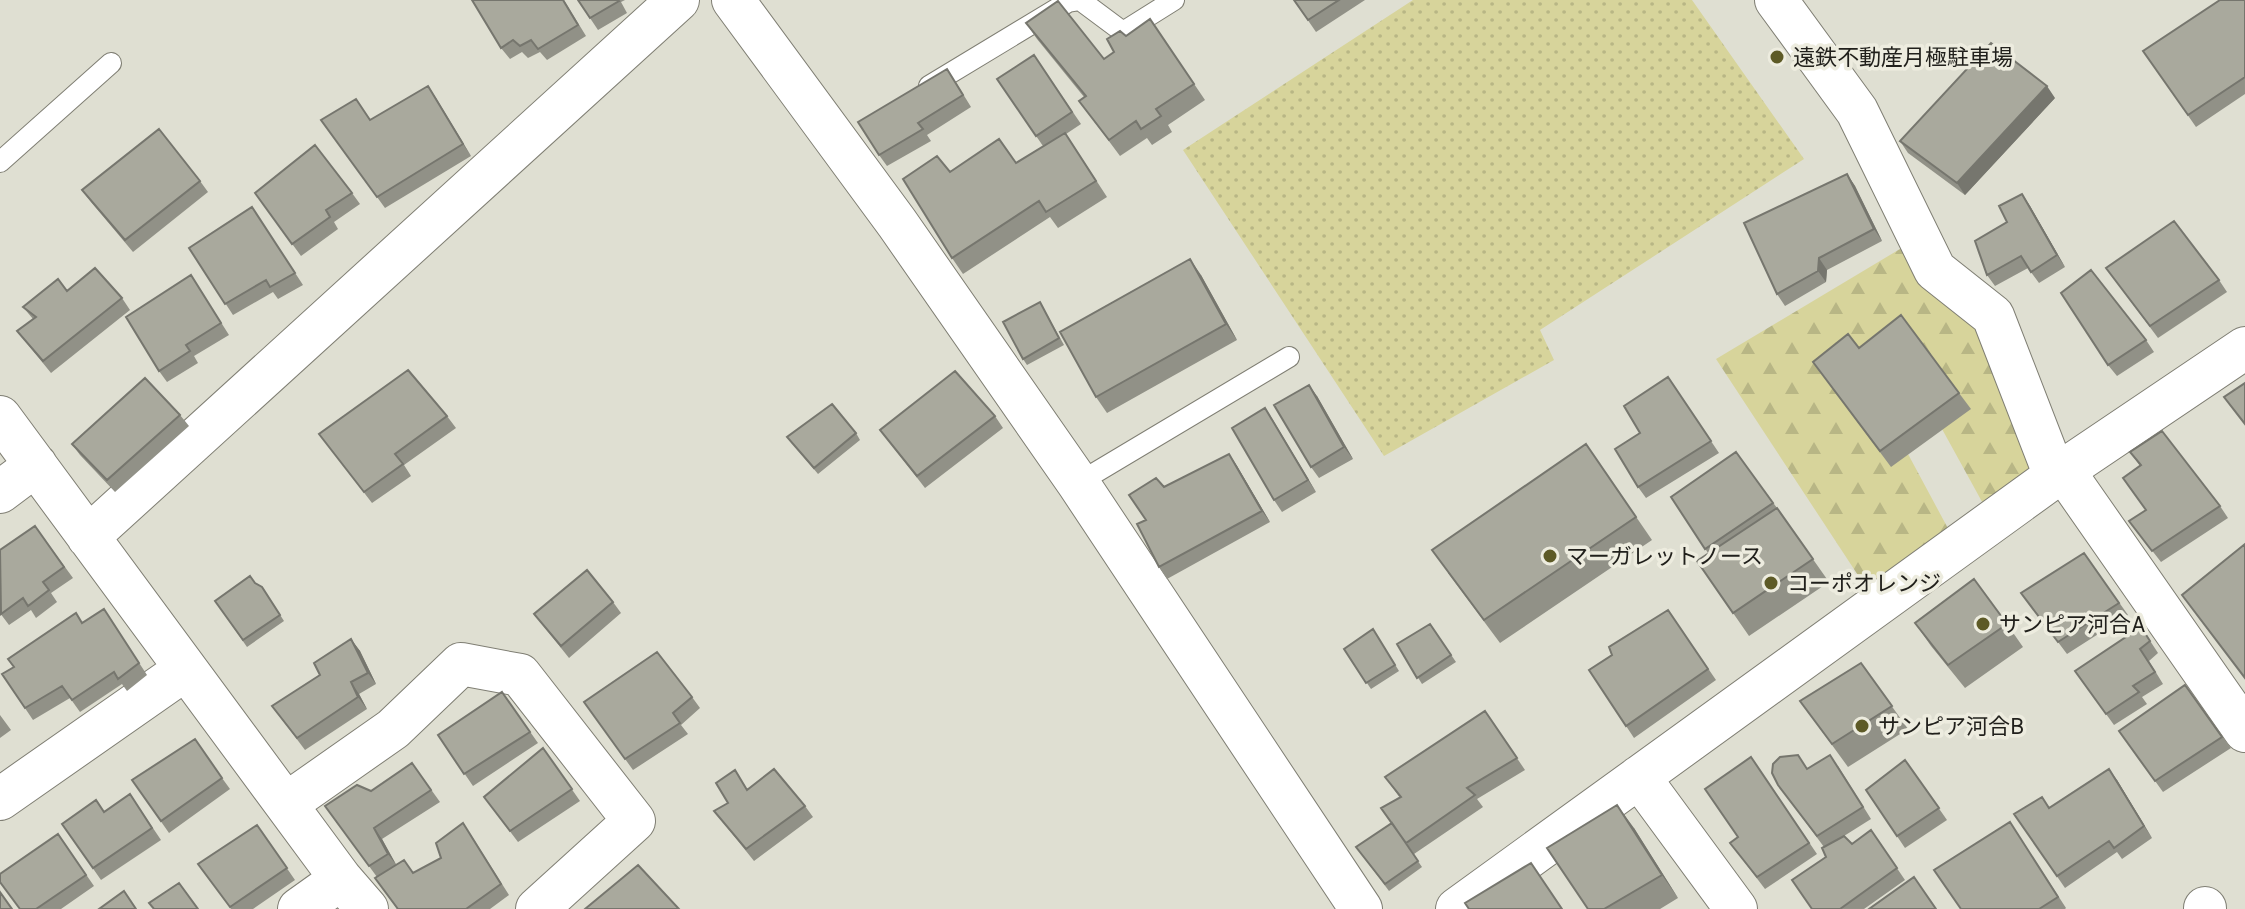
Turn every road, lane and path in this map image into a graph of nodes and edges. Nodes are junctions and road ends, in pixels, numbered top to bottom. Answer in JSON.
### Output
{"nodes":[{"id":1,"x":678,"y":0,"type":"edge"},
{"id":2,"x":733,"y":0,"type":"edge"},
{"id":3,"x":1174,"y":0,"type":"edge"},
{"id":4,"x":1776,"y":0,"type":"edge"},
{"id":5,"x":111,"y":63,"type":"dead end"},
{"id":6,"x":918,"y":92,"type":"edge"},
{"id":7,"x":0,"y":162,"type":"edge"},
{"id":8,"x":2245,"y":348,"type":"edge"},
{"id":9,"x":1289,"y":357,"type":"dead end"},
{"id":10,"x":0,"y":417,"type":"edge"},
{"id":11,"x":36,"y":465,"type":"junction"},
{"id":12,"x":2059,"y":473,"type":"junction"},
{"id":13,"x":1078,"y":483,"type":"junction"},
{"id":14,"x":0,"y":492,"type":"edge"},
{"id":15,"x":88,"y":537,"type":"junction"},
{"id":16,"x":186,"y":669,"type":"junction"},
{"id":17,"x":2245,"y":731,"type":"edge"},
{"id":18,"x":1639,"y":777,"type":"junction"},
{"id":19,"x":0,"y":799,"type":"edge"},
{"id":20,"x":286,"y":804,"type":"junction"},
{"id":21,"x":354,"y":894,"type":"edge"},
{"id":22,"x":299,"y":909,"type":"edge"},
{"id":23,"x":537,"y":909,"type":"edge"},
{"id":24,"x":1361,"y":909,"type":"edge"},
{"id":25,"x":1457,"y":909,"type":"edge"},
{"id":26,"x":1736,"y":909,"type":"edge"}],
"edges":[{"from":1,"to":15,"type":"street"},
{"from":2,"to":13,"type":"street"},
{"from":3,"to":6,"type":"lane"},
{"from":4,"to":12,"type":"street"},
{"from":5,"to":7,"type":"lane"},
{"from":8,"to":12,"type":"street"},
{"from":9,"to":13,"type":"lane"},
{"from":10,"to":11,"type":"street"},
{"from":11,"to":14,"type":"street"},
{"from":11,"to":15,"type":"street"},
{"from":12,"to":17,"type":"street"},
{"from":12,"to":18,"type":"street"},
{"from":13,"to":24,"type":"street"},
{"from":15,"to":16,"type":"street"},
{"from":16,"to":19,"type":"street"},
{"from":16,"to":20,"type":"street"},
{"from":18,"to":25,"type":"street"},
{"from":18,"to":26,"type":"street"},
{"from":20,"to":21,"type":"street"},
{"from":20,"to":23,"type":"street"},
{"from":21,"to":22,"type":"street"}]}
